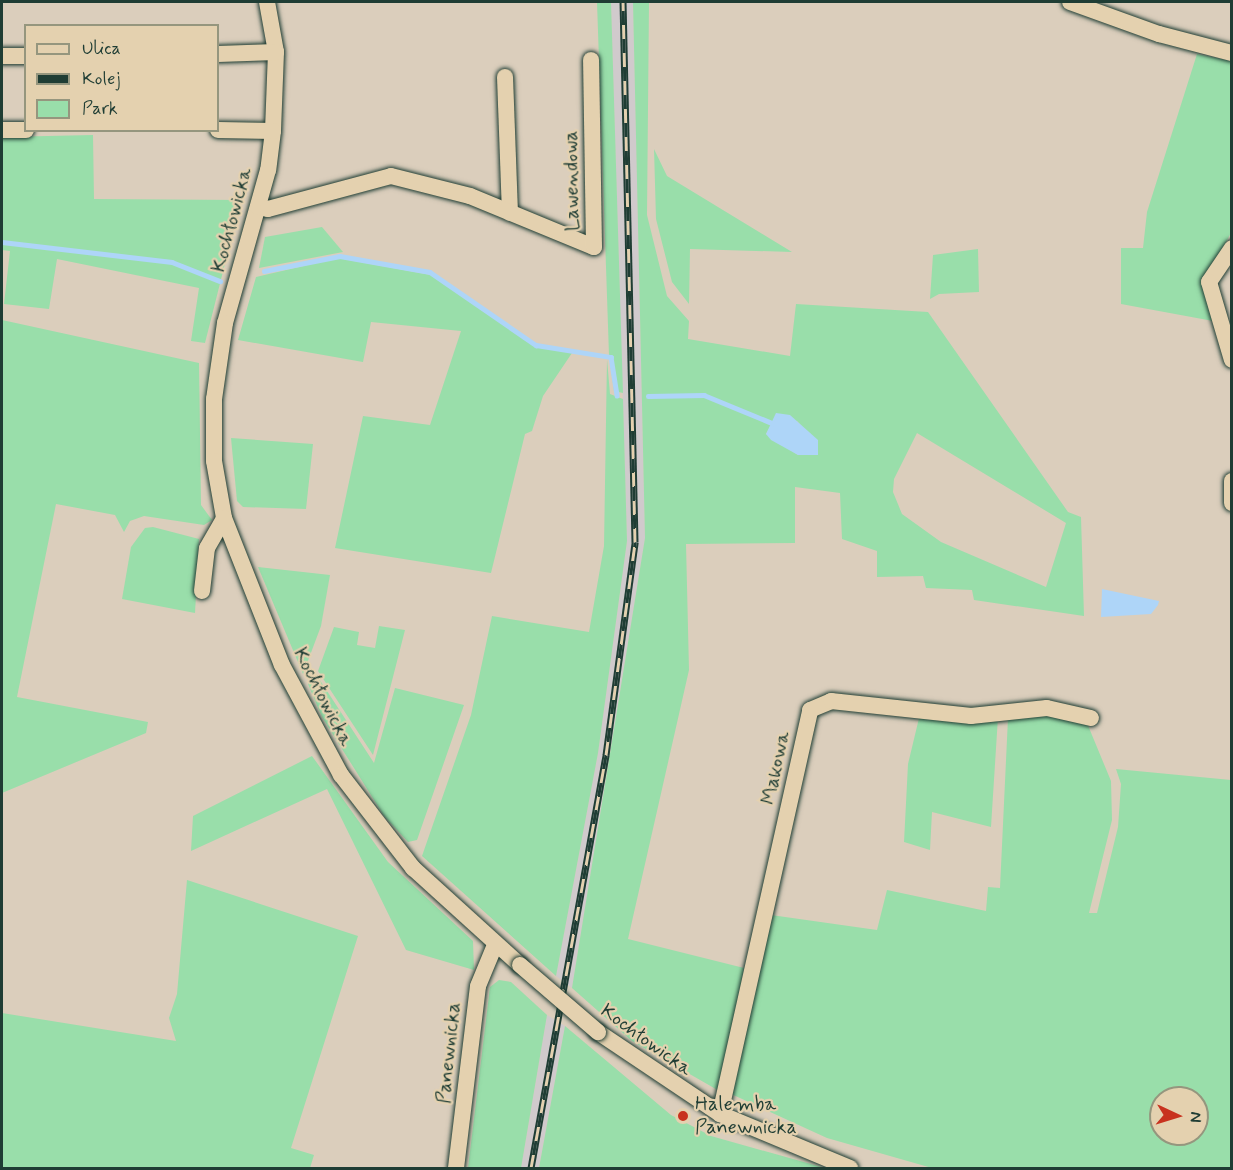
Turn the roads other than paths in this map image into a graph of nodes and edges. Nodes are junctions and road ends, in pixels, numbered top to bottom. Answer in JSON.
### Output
{"nodes":[{"id":1,"x":267,"y":2,"type":"edge"},
{"id":2,"x":1070,"y":2,"type":"edge"},
{"id":3,"x":276,"y":52,"type":"junction"},
{"id":4,"x":1232,"y":52,"type":"edge"},
{"id":5,"x":219,"y":54,"type":"edge"},
{"id":6,"x":2,"y":56,"type":"edge"},
{"id":7,"x":24,"y":56,"type":"edge"},
{"id":8,"x":591,"y":60,"type":"dead end"},
{"id":9,"x":505,"y":77,"type":"dead end"},
{"id":10,"x":2,"y":130,"type":"edge"},
{"id":11,"x":24,"y":130,"type":"edge"},
{"id":12,"x":219,"y":130,"type":"edge"},
{"id":13,"x":273,"y":131,"type":"junction"},
{"id":14,"x":258,"y":207,"type":"junction"},
{"id":15,"x":510,"y":213,"type":"junction"},
{"id":16,"x":1230,"y":255,"type":"edge"},
{"id":17,"x":1232,"y":360,"type":"edge"},
{"id":18,"x":1232,"y":481,"type":"edge"},
{"id":19,"x":1232,"y":503,"type":"edge"},
{"id":20,"x":224,"y":518,"type":"junction"},
{"id":21,"x":202,"y":591,"type":"dead end"},
{"id":22,"x":1091,"y":718,"type":"dead end"},
{"id":23,"x":495,"y":945,"type":"junction"},
{"id":24,"x":720,"y":1114,"type":"junction"},
{"id":25,"x":456,"y":1168,"type":"edge"},
{"id":26,"x":850,"y":1168,"type":"edge"}],
"edges":[{"from":1,"to":3,"type":"street","name":"Kochłowicka"},
{"from":2,"to":4,"type":"street"},
{"from":3,"to":5,"type":"street"},
{"from":3,"to":13,"type":"street","name":"Kochłowicka"},
{"from":6,"to":7,"type":"street"},
{"from":8,"to":15,"type":"street","name":"Lawendowa"},
{"from":9,"to":15,"type":"street"},
{"from":10,"to":11,"type":"street"},
{"from":12,"to":13,"type":"street"},
{"from":13,"to":14,"type":"street","name":"Kochłowicka"},
{"from":14,"to":15,"type":"street","name":"Lawendowa"},
{"from":14,"to":20,"type":"street","name":"Kochłowicka"},
{"from":16,"to":17,"type":"street"},
{"from":18,"to":19,"type":"street"},
{"from":20,"to":21,"type":"street"},
{"from":20,"to":23,"type":"street","name":"Kochłowicka"},
{"from":22,"to":24,"type":"street","name":"Makowa"},
{"from":23,"to":24,"type":"street","name":"Kochłowicka","bridge":true},
{"from":23,"to":25,"type":"street","name":"Panewnicka"},
{"from":24,"to":26,"type":"street","name":"Kochłowicka"}]}
